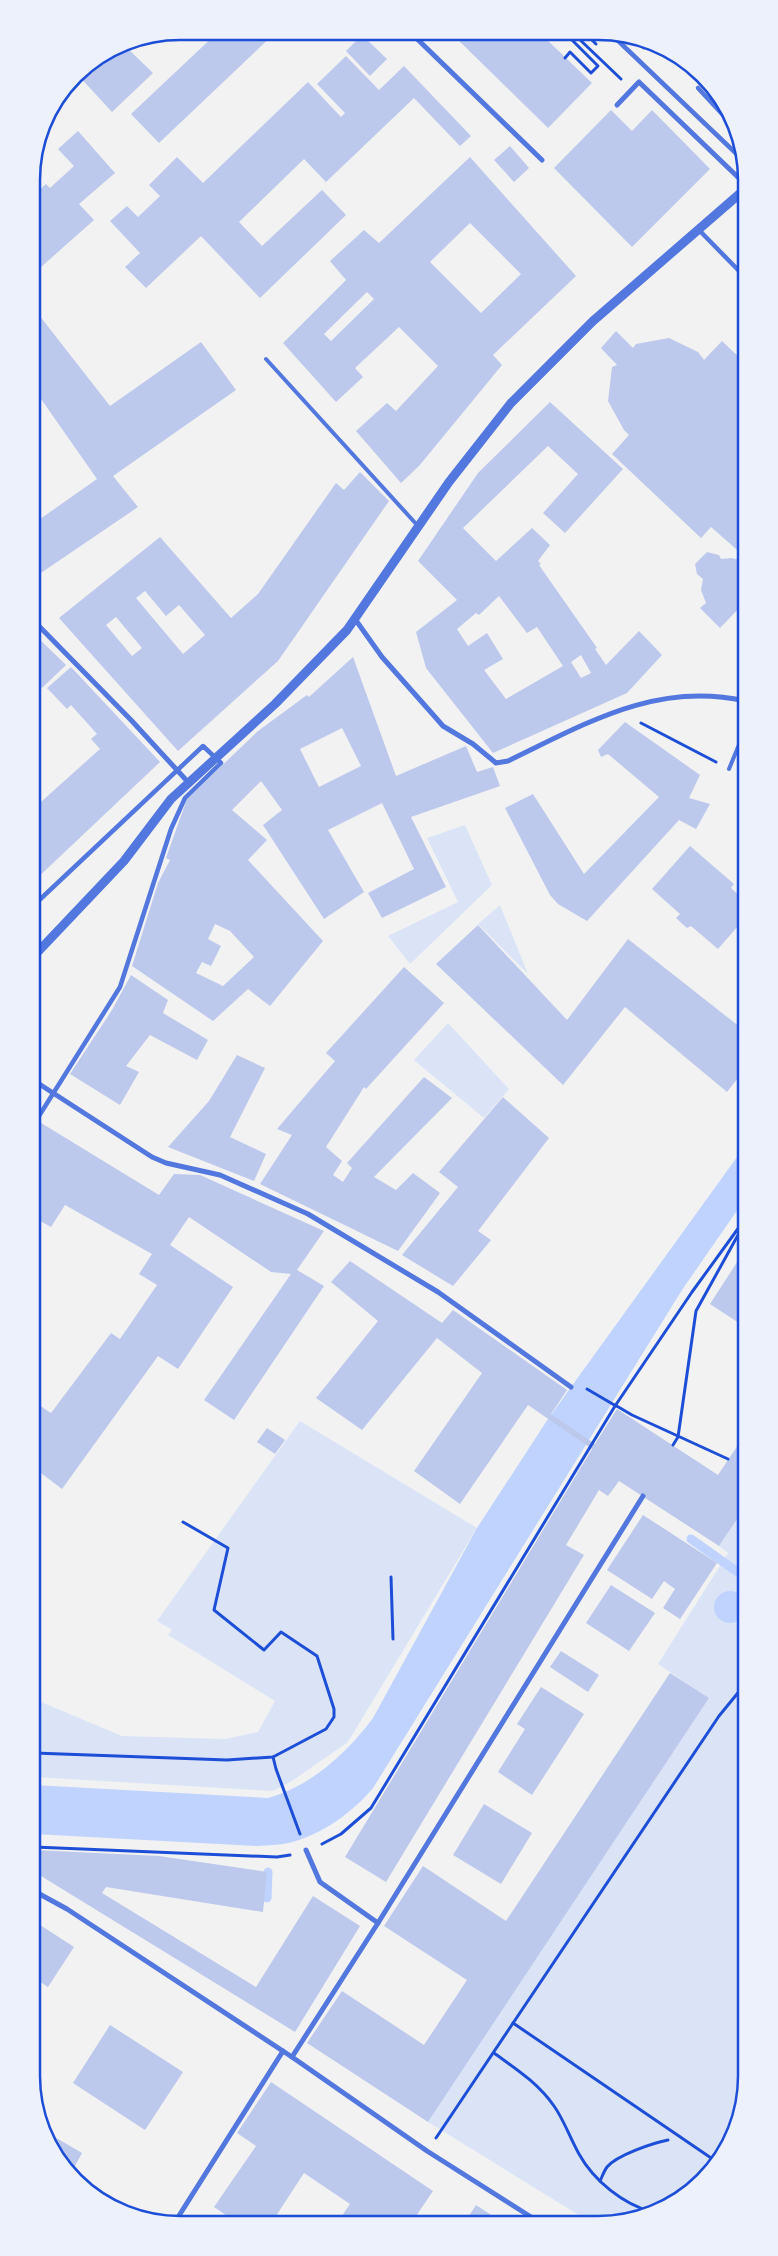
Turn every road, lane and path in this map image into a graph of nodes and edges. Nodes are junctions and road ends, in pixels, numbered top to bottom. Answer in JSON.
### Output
{"nodes":[{"id":1,"x":418,"y":40,"type":"edge"},
{"id":2,"x":572,"y":40,"type":"edge"},
{"id":3,"x":580,"y":40,"type":"edge"},
{"id":4,"x":619,"y":41,"type":"edge"},
{"id":5,"x":566,"y":58,"type":"dead end"},
{"id":6,"x":698,"y":88,"type":"dead end"},
{"id":7,"x":632,"y":89,"type":"junction"},
{"id":8,"x":617,"y":105,"type":"dead end"},
{"id":9,"x":720,"y":112,"type":"edge"},
{"id":10,"x":735,"y":153,"type":"edge"},
{"id":11,"x":542,"y":160,"type":"dead end"},
{"id":12,"x":738,"y":177,"type":"edge"},
{"id":13,"x":738,"y":195,"type":"edge"},
{"id":14,"x":698,"y":229,"type":"junction"},
{"id":15,"x":738,"y":270,"type":"edge"},
{"id":16,"x":266,"y":359,"type":"dead end"},
{"id":17,"x":418,"y":526,"type":"junction"},
{"id":18,"x":355,"y":619,"type":"junction"},
{"id":19,"x":40,"y":627,"type":"edge"},
{"id":20,"x":738,"y":700,"type":"edge"},
{"id":21,"x":620,"y":710,"type":"junction"},
{"id":22,"x":738,"y":747,"type":"edge"},
{"id":23,"x":216,"y":758,"type":"junction"},
{"id":24,"x":729,"y":769,"type":"joint"},
{"id":25,"x":177,"y":770,"type":"junction"},
{"id":26,"x":188,"y":782,"type":"junction"},
{"id":27,"x":40,"y":899,"type":"edge"},
{"id":28,"x":40,"y":950,"type":"edge"},
{"id":29,"x":40,"y":1085,"type":"edge"},
{"id":30,"x":53,"y":1093,"type":"junction"},
{"id":31,"x":40,"y":1114,"type":"edge"},
{"id":32,"x":738,"y":1230,"type":"edge"},
{"id":33,"x":738,"y":1233,"type":"edge"},
{"id":34,"x":579,"y":1384,"type":"dead end"},
{"id":35,"x":571,"y":1387,"type":"dead end"},
{"id":36,"x":615,"y":1405,"type":"junction"},
{"id":37,"x":678,"y":1437,"type":"junction"},
{"id":38,"x":673,"y":1445,"type":"dead end"},
{"id":39,"x":728,"y":1459,"type":"dead end"},
{"id":40,"x":643,"y":1496,"type":"dead end"},
{"id":41,"x":183,"y":1522,"type":"dead end"},
{"id":42,"x":391,"y":1577,"type":"dead end"},
{"id":43,"x":393,"y":1639,"type":"dead end"},
{"id":44,"x":738,"y":1693,"type":"edge"},
{"id":45,"x":40,"y":1753,"type":"edge"},
{"id":46,"x":273,"y":1757,"type":"junction"},
{"id":47,"x":40,"y":1847,"type":"edge"},
{"id":48,"x":306,"y":1850,"type":"junction"},
{"id":49,"x":40,"y":1894,"type":"edge"},
{"id":50,"x":378,"y":1923,"type":"junction"},
{"id":51,"x":513,"y":2023,"type":"junction"},
{"id":52,"x":283,"y":2051,"type":"junction"},
{"id":53,"x":494,"y":2053,"type":"junction"},
{"id":54,"x":292,"y":2057,"type":"junction"},
{"id":55,"x":668,"y":2140,"type":"dead end"},
{"id":56,"x":427,"y":2151,"type":"junction"},
{"id":57,"x":711,"y":2157,"type":"edge"},
{"id":58,"x":600,"y":2181,"type":"junction"},
{"id":59,"x":643,"y":2209,"type":"edge"},
{"id":60,"x":179,"y":2216,"type":"edge"},
{"id":61,"x":530,"y":2216,"type":"edge"}],
"edges":[{"from":1,"to":11,"type":"street"},
{"from":2,"to":5,"type":"path"},
{"from":3,"to":7,"type":"path"},
{"from":4,"to":10,"type":"street"},
{"from":6,"to":9,"type":"street"},
{"from":7,"to":8,"type":"street"},
{"from":7,"to":12,"type":"street"},
{"from":13,"to":14,"type":"street"},
{"from":14,"to":15,"type":"street"},
{"from":14,"to":17,"type":"street"},
{"from":16,"to":17,"type":"lane"},
{"from":17,"to":18,"type":"street"},
{"from":18,"to":21,"type":"street"},
{"from":18,"to":23,"type":"street"},
{"from":19,"to":25,"type":"street"},
{"from":20,"to":21,"type":"street"},
{"from":21,"to":24,"type":"path"},
{"from":22,"to":24,"type":"lane"},
{"from":23,"to":25,"type":"street"},
{"from":23,"to":26,"type":"street"},
{"from":23,"to":30,"type":"street"},
{"from":25,"to":26,"type":"street"},
{"from":25,"to":27,"type":"street"},
{"from":26,"to":28,"type":"street"},
{"from":29,"to":30,"type":"street"},
{"from":30,"to":31,"type":"street"},
{"from":30,"to":35,"type":"street"},
{"from":32,"to":36,"type":"path"},
{"from":33,"to":37,"type":"path"},
{"from":34,"to":36,"type":"path"},
{"from":36,"to":37,"type":"path"},
{"from":36,"to":48,"type":"path"},
{"from":37,"to":38,"type":"path"},
{"from":37,"to":39,"type":"path"},
{"from":40,"to":50,"type":"street"},
{"from":41,"to":46,"type":"path"},
{"from":42,"to":43,"type":"path"},
{"from":44,"to":51,"type":"path"},
{"from":45,"to":46,"type":"path"},
{"from":46,"to":48,"type":"path"},
{"from":47,"to":48,"type":"path"},
{"from":48,"to":50,"type":"street"},
{"from":49,"to":52,"type":"street"},
{"from":50,"to":54,"type":"street"},
{"from":51,"to":53,"type":"path"},
{"from":51,"to":57,"type":"path"},
{"from":52,"to":54,"type":"street"},
{"from":52,"to":60,"type":"street"},
{"from":53,"to":56,"type":"path"},
{"from":53,"to":58,"type":"path"},
{"from":54,"to":56,"type":"street"},
{"from":55,"to":58,"type":"path"},
{"from":56,"to":61,"type":"street"},
{"from":58,"to":59,"type":"path"}]}
